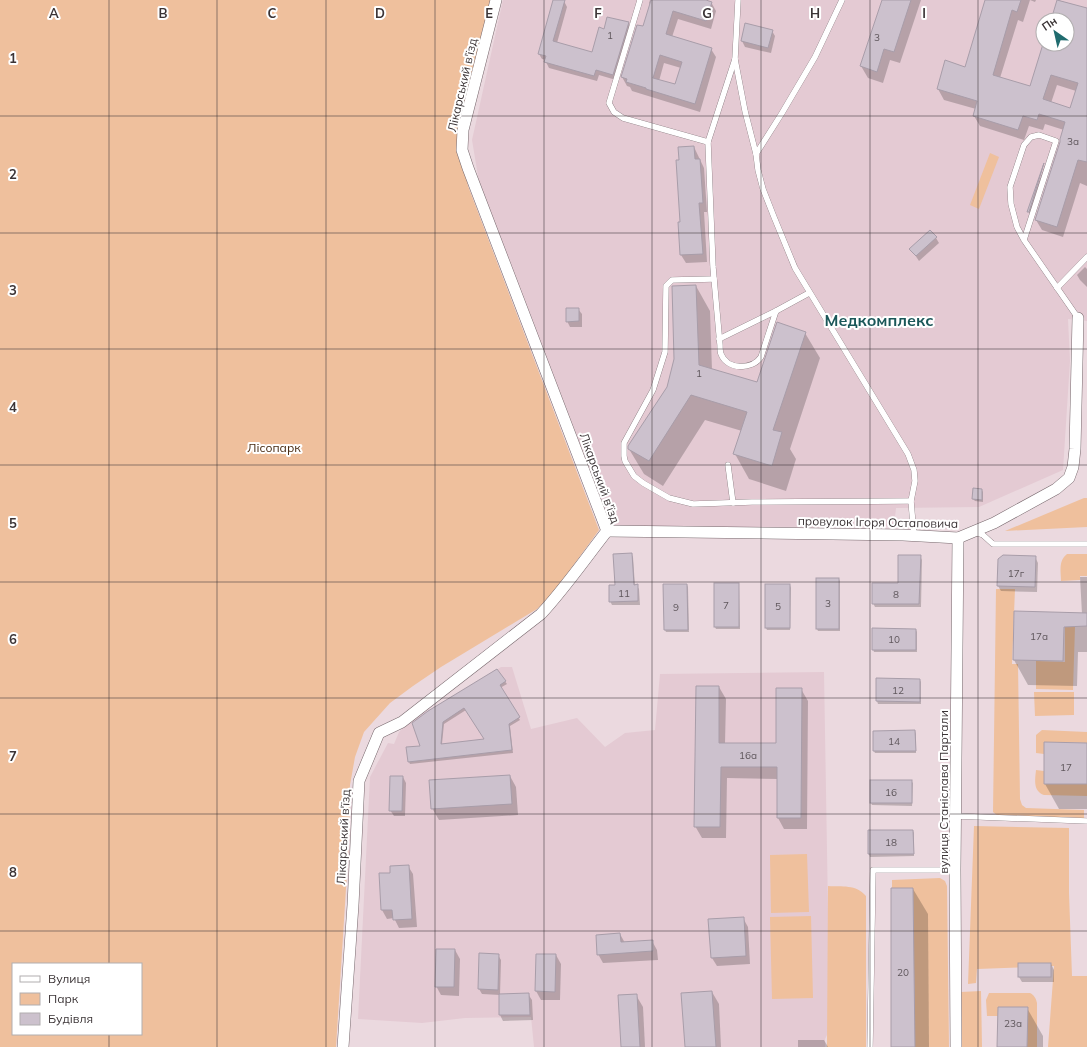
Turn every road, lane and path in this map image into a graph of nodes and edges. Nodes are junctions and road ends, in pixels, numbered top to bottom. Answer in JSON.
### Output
{"nodes":[{"id":1,"x":496,"y":0,"type":"edge"},
{"id":2,"x":640,"y":0,"type":"edge"},
{"id":3,"x":738,"y":0,"type":"edge"},
{"id":4,"x":842,"y":0,"type":"edge"},
{"id":5,"x":736,"y":59,"type":"junction"},
{"id":6,"x":708,"y":142,"type":"junction"},
{"id":7,"x":756,"y":154,"type":"junction"},
{"id":8,"x":1024,"y":240,"type":"junction"},
{"id":9,"x":1087,"y":257,"type":"edge"},
{"id":10,"x":714,"y":279,"type":"junction"},
{"id":11,"x":1057,"y":288,"type":"junction"},
{"id":12,"x":809,"y":293,"type":"junction"},
{"id":13,"x":776,"y":311,"type":"junction"},
{"id":14,"x":1078,"y":318,"type":"joint"},
{"id":15,"x":719,"y":340,"type":"junction"},
{"id":16,"x":728,"y":465,"type":"dead end"},
{"id":17,"x":911,"y":501,"type":"junction"},
{"id":18,"x":733,"y":503,"type":"junction"},
{"id":19,"x":607,"y":531,"type":"junction"},
{"id":20,"x":974,"y":532,"type":"junction"},
{"id":21,"x":914,"y":536,"type":"junction"},
{"id":22,"x":958,"y":538,"type":"junction"},
{"id":23,"x":1087,"y":544,"type":"edge"},
{"id":24,"x":955,"y":816,"type":"junction"},
{"id":25,"x":1087,"y":821,"type":"edge"},
{"id":26,"x":955,"y":870,"type":"junction"},
{"id":27,"x":343,"y":1047,"type":"edge"},
{"id":28,"x":870,"y":1047,"type":"edge"},
{"id":29,"x":956,"y":1047,"type":"edge"}],
"edges":[{"from":1,"to":19,"type":"street","name":"Лікарський в'їзд"},
{"from":2,"to":6,"type":"lane"},
{"from":3,"to":5,"type":"lane"},
{"from":4,"to":7,"type":"lane"},
{"from":5,"to":6,"type":"lane"},
{"from":5,"to":7,"type":"lane"},
{"from":6,"to":10,"type":"lane"},
{"from":7,"to":12,"type":"lane"},
{"from":8,"to":8,"type":"lane"},
{"from":8,"to":11,"type":"lane"},
{"from":9,"to":11,"type":"lane"},
{"from":10,"to":15,"type":"lane"},
{"from":10,"to":18,"type":"lane"},
{"from":11,"to":14,"type":"lane"},
{"from":12,"to":13,"type":"lane"},
{"from":12,"to":17,"type":"lane"},
{"from":13,"to":15,"type":"lane"},
{"from":13,"to":15,"type":"lane"},
{"from":14,"to":20,"type":"street","name":"провулок Ігоря Остаповича"},
{"from":16,"to":18,"type":"lane"},
{"from":17,"to":18,"type":"lane"},
{"from":17,"to":21,"type":"lane"},
{"from":19,"to":21,"type":"street","name":"провулок Ігоря Остаповича"},
{"from":19,"to":27,"type":"street","name":"Лікарський в'їзд"},
{"from":20,"to":22,"type":"street","name":"провулок Ігоря Остаповича"},
{"from":20,"to":23,"type":"lane"},
{"from":21,"to":22,"type":"street","name":"провулок Ігоря Остаповича"},
{"from":22,"to":24,"type":"street","name":"вулиця Станіслава Партали"},
{"from":24,"to":25,"type":"lane"},
{"from":24,"to":26,"type":"street","name":"вулиця Станіслава Партали"},
{"from":26,"to":28,"type":"lane"},
{"from":26,"to":29,"type":"street","name":"вулиця Станіслава Партали"}]}
